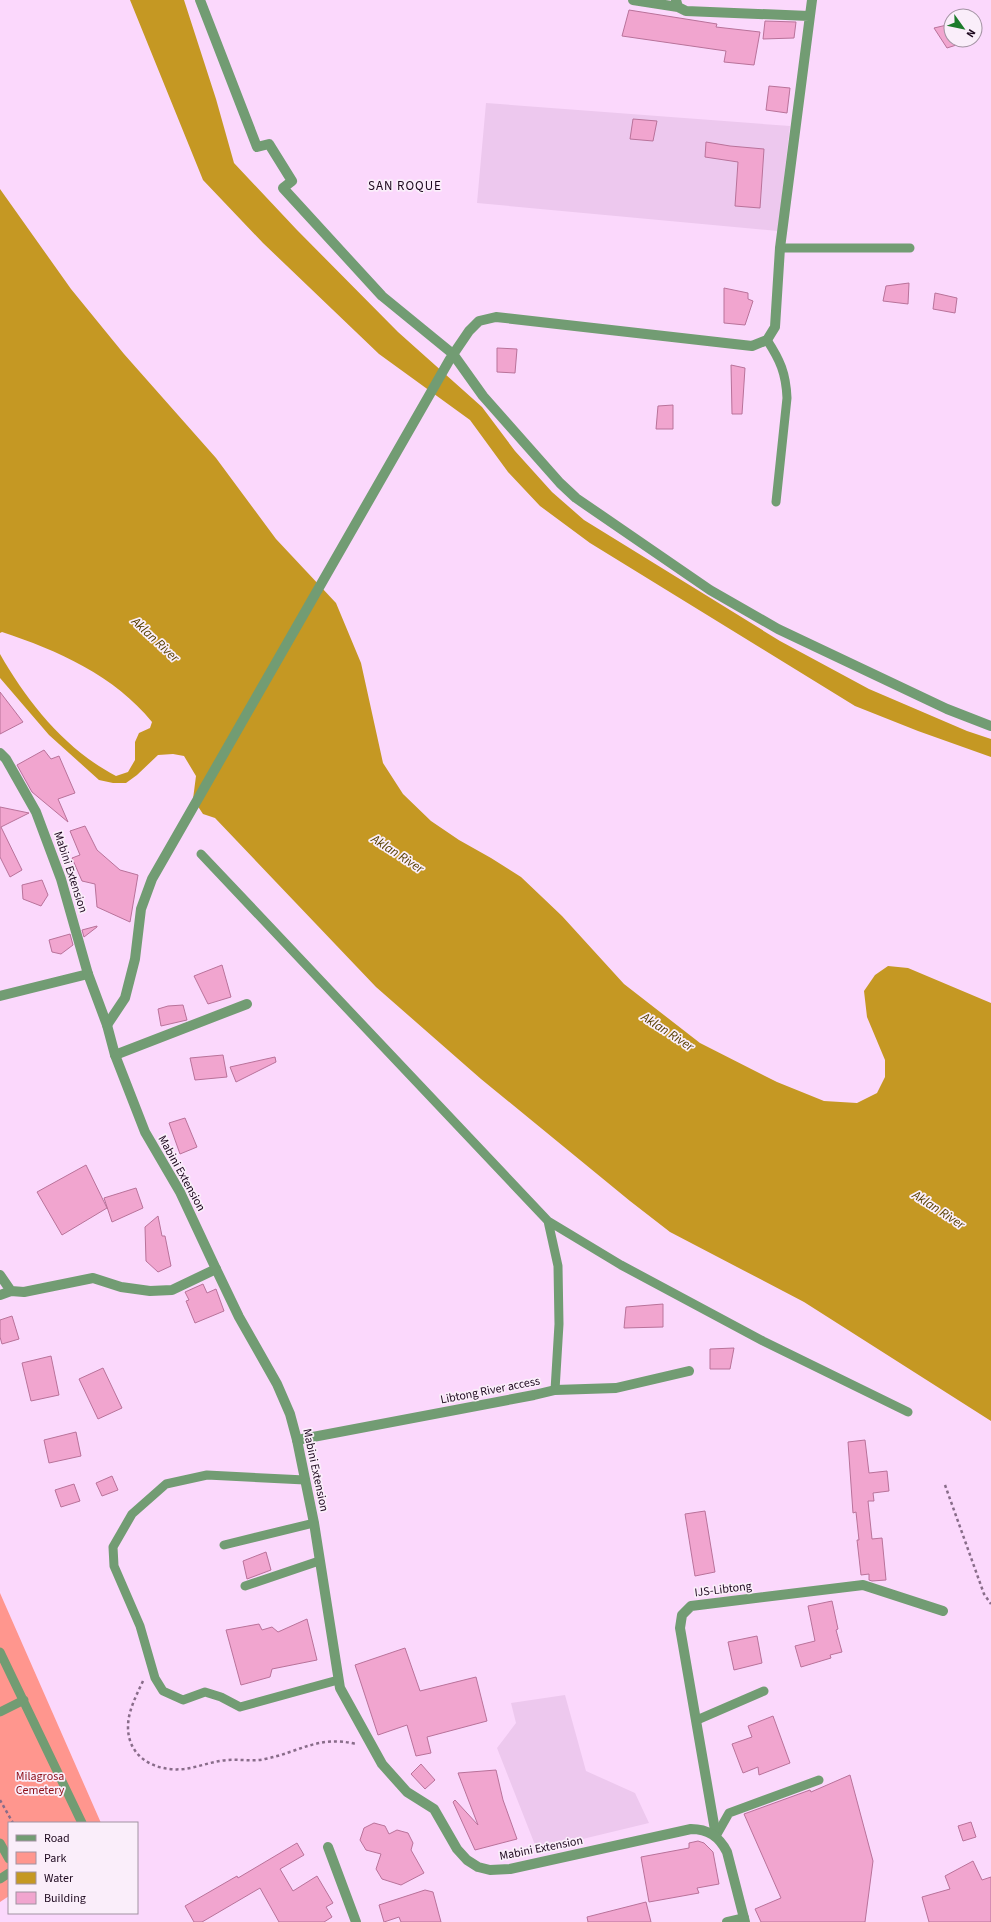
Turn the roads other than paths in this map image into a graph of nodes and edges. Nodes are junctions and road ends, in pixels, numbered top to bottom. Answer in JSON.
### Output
{"nodes":[{"id":1,"x":200,"y":0,"type":"edge"},
{"id":2,"x":633,"y":0,"type":"edge"},
{"id":3,"x":812,"y":0,"type":"edge"},
{"id":4,"x":677,"y":4,"type":"edge"},
{"id":5,"x":809,"y":16,"type":"junction"},
{"id":6,"x":780,"y":248,"type":"junction"},
{"id":7,"x":910,"y":248,"type":"dead end"},
{"id":8,"x":767,"y":340,"type":"junction"},
{"id":9,"x":452,"y":357,"type":"junction"},
{"id":10,"x":776,"y":502,"type":"dead end"},
{"id":11,"x":991,"y":726,"type":"edge"},
{"id":12,"x":2,"y":758,"type":"edge"},
{"id":13,"x":201,"y":854,"type":"dead end"},
{"id":14,"x":88,"y":974,"type":"junction"},
{"id":15,"x":0,"y":996,"type":"edge"},
{"id":16,"x":247,"y":1004,"type":"dead end"},
{"id":17,"x":107,"y":1025,"type":"junction"},
{"id":18,"x":115,"y":1055,"type":"junction"},
{"id":19,"x":548,"y":1221,"type":"junction"},
{"id":20,"x":216,"y":1269,"type":"junction"},
{"id":21,"x":0,"y":1275,"type":"edge"},
{"id":22,"x":11,"y":1291,"type":"junction"},
{"id":23,"x":0,"y":1295,"type":"edge"},
{"id":24,"x":689,"y":1371,"type":"dead end"},
{"id":25,"x":555,"y":1390,"type":"junction"},
{"id":26,"x":908,"y":1412,"type":"dead end"},
{"id":27,"x":297,"y":1440,"type":"junction"},
{"id":28,"x":305,"y":1480,"type":"junction"},
{"id":29,"x":314,"y":1523,"type":"junction"},
{"id":30,"x":224,"y":1545,"type":"dead end"},
{"id":31,"x":319,"y":1561,"type":"junction"},
{"id":32,"x":245,"y":1586,"type":"dead end"},
{"id":33,"x":943,"y":1611,"type":"dead end"},
{"id":34,"x":0,"y":1652,"type":"edge"},
{"id":35,"x":338,"y":1680,"type":"junction"},
{"id":36,"x":764,"y":1691,"type":"dead end"},
{"id":37,"x":24,"y":1700,"type":"junction"},
{"id":38,"x":0,"y":1712,"type":"edge"},
{"id":39,"x":697,"y":1720,"type":"junction"},
{"id":40,"x":819,"y":1780,"type":"dead end"},
{"id":41,"x":82,"y":1822,"type":"edge"},
{"id":42,"x":716,"y":1836,"type":"junction"},
{"id":43,"x":0,"y":1844,"type":"edge"},
{"id":44,"x":328,"y":1847,"type":"dead end"},
{"id":45,"x":8,"y":1857,"type":"edge"},
{"id":46,"x":745,"y":1920,"type":"edge"},
{"id":47,"x":356,"y":1922,"type":"edge"},
{"id":48,"x":727,"y":1922,"type":"edge"}],
"edges":[{"from":1,"to":9,"type":"street"},
{"from":2,"to":4,"type":"street"},
{"from":3,"to":5,"type":"street"},
{"from":4,"to":5,"type":"street"},
{"from":5,"to":6,"type":"street"},
{"from":6,"to":7,"type":"lane"},
{"from":6,"to":8,"type":"street"},
{"from":8,"to":9,"type":"street"},
{"from":8,"to":10,"type":"lane"},
{"from":9,"to":11,"type":"street"},
{"from":9,"to":17,"type":"street"},
{"from":12,"to":14,"type":"street","name":"Mabini Extension"},
{"from":13,"to":19,"type":"lane"},
{"from":14,"to":15,"type":"street"},
{"from":14,"to":17,"type":"street","name":"Mabini Extension"},
{"from":16,"to":18,"type":"street"},
{"from":17,"to":18,"type":"street","name":"Mabini Extension"},
{"from":18,"to":20,"type":"street","name":"Mabini Extension"},
{"from":19,"to":25,"type":"lane"},
{"from":19,"to":26,"type":"lane"},
{"from":20,"to":22,"type":"street"},
{"from":20,"to":27,"type":"street","name":"Mabini Extension"},
{"from":21,"to":22,"type":"street"},
{"from":22,"to":23,"type":"street"},
{"from":24,"to":25,"type":"street","name":"Libtong River access"},
{"from":25,"to":27,"type":"street","name":"Libtong River access"},
{"from":27,"to":28,"type":"street","name":"Mabini Extension"},
{"from":28,"to":29,"type":"street","name":"Mabini Extension"},
{"from":28,"to":35,"type":"lane"},
{"from":29,"to":30,"type":"lane"},
{"from":29,"to":31,"type":"street","name":"Mabini Extension"},
{"from":31,"to":32,"type":"lane"},
{"from":31,"to":35,"type":"street","name":"Mabini Extension"},
{"from":33,"to":39,"type":"street","name":"IJS-Libtong"},
{"from":34,"to":37,"type":"lane"},
{"from":35,"to":42,"type":"street","name":"Mabini Extension"},
{"from":36,"to":39,"type":"lane"},
{"from":37,"to":38,"type":"lane"},
{"from":37,"to":41,"type":"lane"},
{"from":39,"to":42,"type":"street","name":"IJS-Libtong"},
{"from":40,"to":42,"type":"lane"},
{"from":42,"to":46,"type":"street"},
{"from":43,"to":45,"type":"lane"},
{"from":44,"to":47,"type":"street"},
{"from":46,"to":48,"type":"street"}]}
